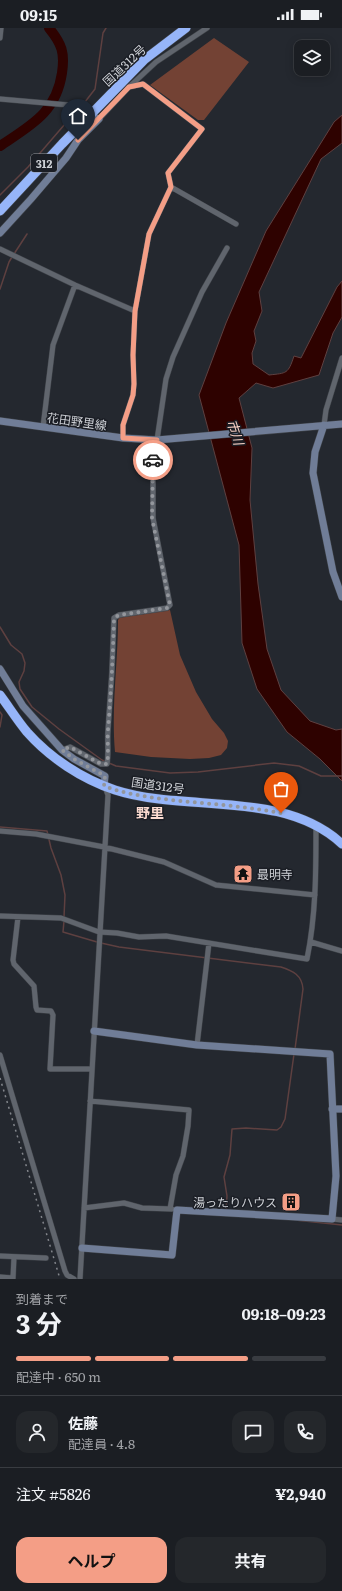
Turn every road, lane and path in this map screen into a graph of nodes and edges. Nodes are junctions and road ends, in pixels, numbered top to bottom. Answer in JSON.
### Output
{"nodes":[{"id":1,"x":1,"y":28,"type":"edge"},
{"id":2,"x":186,"y":28,"type":"edge"},
{"id":3,"x":206,"y":28,"type":"edge"},
{"id":4,"x":0,"y":38,"type":"edge"},
{"id":5,"x":129,"y":87,"type":"junction"},
{"id":6,"x":0,"y":99,"type":"edge"},
{"id":7,"x":89,"y":115,"type":"junction"},
{"id":8,"x":99,"y":120,"type":"junction"},
{"id":9,"x":171,"y":187,"type":"junction"},
{"id":10,"x":0,"y":211,"type":"edge"},
{"id":11,"x":236,"y":224,"type":"dead end"},
{"id":12,"x":0,"y":233,"type":"edge"},
{"id":13,"x":227,"y":248,"type":"dead end"},
{"id":14,"x":0,"y":249,"type":"edge"},
{"id":15,"x":75,"y":285,"type":"junction"},
{"id":16,"x":135,"y":311,"type":"junction"},
{"id":17,"x":342,"y":358,"type":"edge"},
{"id":18,"x":0,"y":422,"type":"edge"},
{"id":19,"x":342,"y":424,"type":"edge"},
{"id":20,"x":321,"y":425,"type":"junction"},
{"id":21,"x":43,"y":427,"type":"junction"},
{"id":22,"x":123,"y":438,"type":"junction"},
{"id":23,"x":160,"y":439,"type":"junction"},
{"id":24,"x":342,"y":598,"type":"edge"},
{"id":25,"x":0,"y":669,"type":"edge"},
{"id":26,"x":0,"y":695,"type":"edge"},
{"id":27,"x":62,"y":750,"type":"junction"},
{"id":28,"x":104,"y":786,"type":"junction"},
{"id":29,"x":316,"y":827,"type":"junction"},
{"id":30,"x":0,"y":831,"type":"edge"},
{"id":31,"x":340,"y":840,"type":"edge"},
{"id":32,"x":104,"y":847,"type":"junction"},
{"id":33,"x":315,"y":895,"type":"junction"},
{"id":34,"x":0,"y":916,"type":"edge"},
{"id":35,"x":18,"y":917,"type":"junction"},
{"id":36,"x":99,"y":932,"type":"junction"},
{"id":37,"x":311,"y":942,"type":"junction"},
{"id":38,"x":209,"y":943,"type":"junction"},
{"id":39,"x":342,"y":951,"type":"edge"},
{"id":40,"x":94,"y":1031,"type":"junction"},
{"id":41,"x":197,"y":1045,"type":"junction"},
{"id":42,"x":0,"y":1055,"type":"edge"},
{"id":43,"x":91,"y":1070,"type":"junction"},
{"id":44,"x":90,"y":1101,"type":"junction"},
{"id":45,"x":332,"y":1109,"type":"junction"},
{"id":46,"x":342,"y":1109,"type":"edge"},
{"id":47,"x":84,"y":1208,"type":"junction"},
{"id":48,"x":174,"y":1210,"type":"junction"},
{"id":49,"x":332,"y":1219,"type":"junction"},
{"id":50,"x":342,"y":1220,"type":"edge"},
{"id":51,"x":82,"y":1248,"type":"junction"},
{"id":52,"x":0,"y":1256,"type":"edge"},
{"id":53,"x":14,"y":1257,"type":"junction"},
{"id":54,"x":46,"y":1258,"type":"dead end"},
{"id":55,"x":0,"y":1277,"type":"edge"},
{"id":56,"x":74,"y":1279,"type":"edge"},
{"id":57,"x":80,"y":1279,"type":"edge"}],
"edges":[{"from":1,"to":4,"type":"street"},
{"from":2,"to":7,"type":"highway","name":"国道312号","number":"312"},
{"from":3,"to":5,"type":"street"},
{"from":5,"to":8,"type":"street"},
{"from":5,"to":9,"type":"street"},
{"from":6,"to":7,"type":"street"},
{"from":7,"to":8,"type":"street"},
{"from":7,"to":10,"type":"highway","name":"国道312号","number":"312"},
{"from":8,"to":12,"type":"street"},
{"from":9,"to":11,"type":"street"},
{"from":9,"to":16,"type":"street"},
{"from":13,"to":23,"type":"street"},
{"from":14,"to":15,"type":"street"},
{"from":15,"to":16,"type":"street"},
{"from":15,"to":21,"type":"street"},
{"from":16,"to":22,"type":"street"},
{"from":17,"to":20,"type":"street"},
{"from":18,"to":21,"type":"street","name":"花田野里線"},
{"from":19,"to":20,"type":"street","name":"花田野里線"},
{"from":20,"to":23,"type":"street","name":"花田野里線"},
{"from":20,"to":24,"type":"street"},
{"from":21,"to":22,"type":"street","name":"花田野里線"},
{"from":22,"to":23,"type":"street","name":"花田野里線"},
{"from":23,"to":27,"type":"street"},
{"from":25,"to":27,"type":"street"},
{"from":26,"to":28,"type":"highway","name":"国道312号"},
{"from":27,"to":28,"type":"street"},
{"from":28,"to":29,"type":"highway","name":"国道312号"},
{"from":28,"to":32,"type":"street"},
{"from":29,"to":31,"type":"highway","name":"国道312号"},
{"from":29,"to":33,"type":"street"},
{"from":30,"to":32,"type":"street"},
{"from":32,"to":33,"type":"street"},
{"from":32,"to":36,"type":"street"},
{"from":33,"to":37,"type":"street"},
{"from":34,"to":35,"type":"street"},
{"from":35,"to":36,"type":"street"},
{"from":35,"to":43,"type":"street"},
{"from":36,"to":38,"type":"street"},
{"from":36,"to":40,"type":"street"},
{"from":37,"to":38,"type":"street"},
{"from":37,"to":39,"type":"street"},
{"from":38,"to":41,"type":"street"},
{"from":40,"to":41,"type":"street"},
{"from":40,"to":43,"type":"street"},
{"from":41,"to":45,"type":"street"},
{"from":42,"to":56,"type":"street"},
{"from":43,"to":44,"type":"street"},
{"from":44,"to":47,"type":"street"},
{"from":44,"to":48,"type":"street"},
{"from":45,"to":46,"type":"street"},
{"from":45,"to":49,"type":"street"},
{"from":47,"to":48,"type":"street"},
{"from":47,"to":51,"type":"street"},
{"from":48,"to":49,"type":"street"},
{"from":48,"to":51,"type":"street"},
{"from":49,"to":50,"type":"street"},
{"from":51,"to":57,"type":"street"},
{"from":52,"to":53,"type":"street"},
{"from":53,"to":54,"type":"street"},
{"from":53,"to":55,"type":"street"}]}
